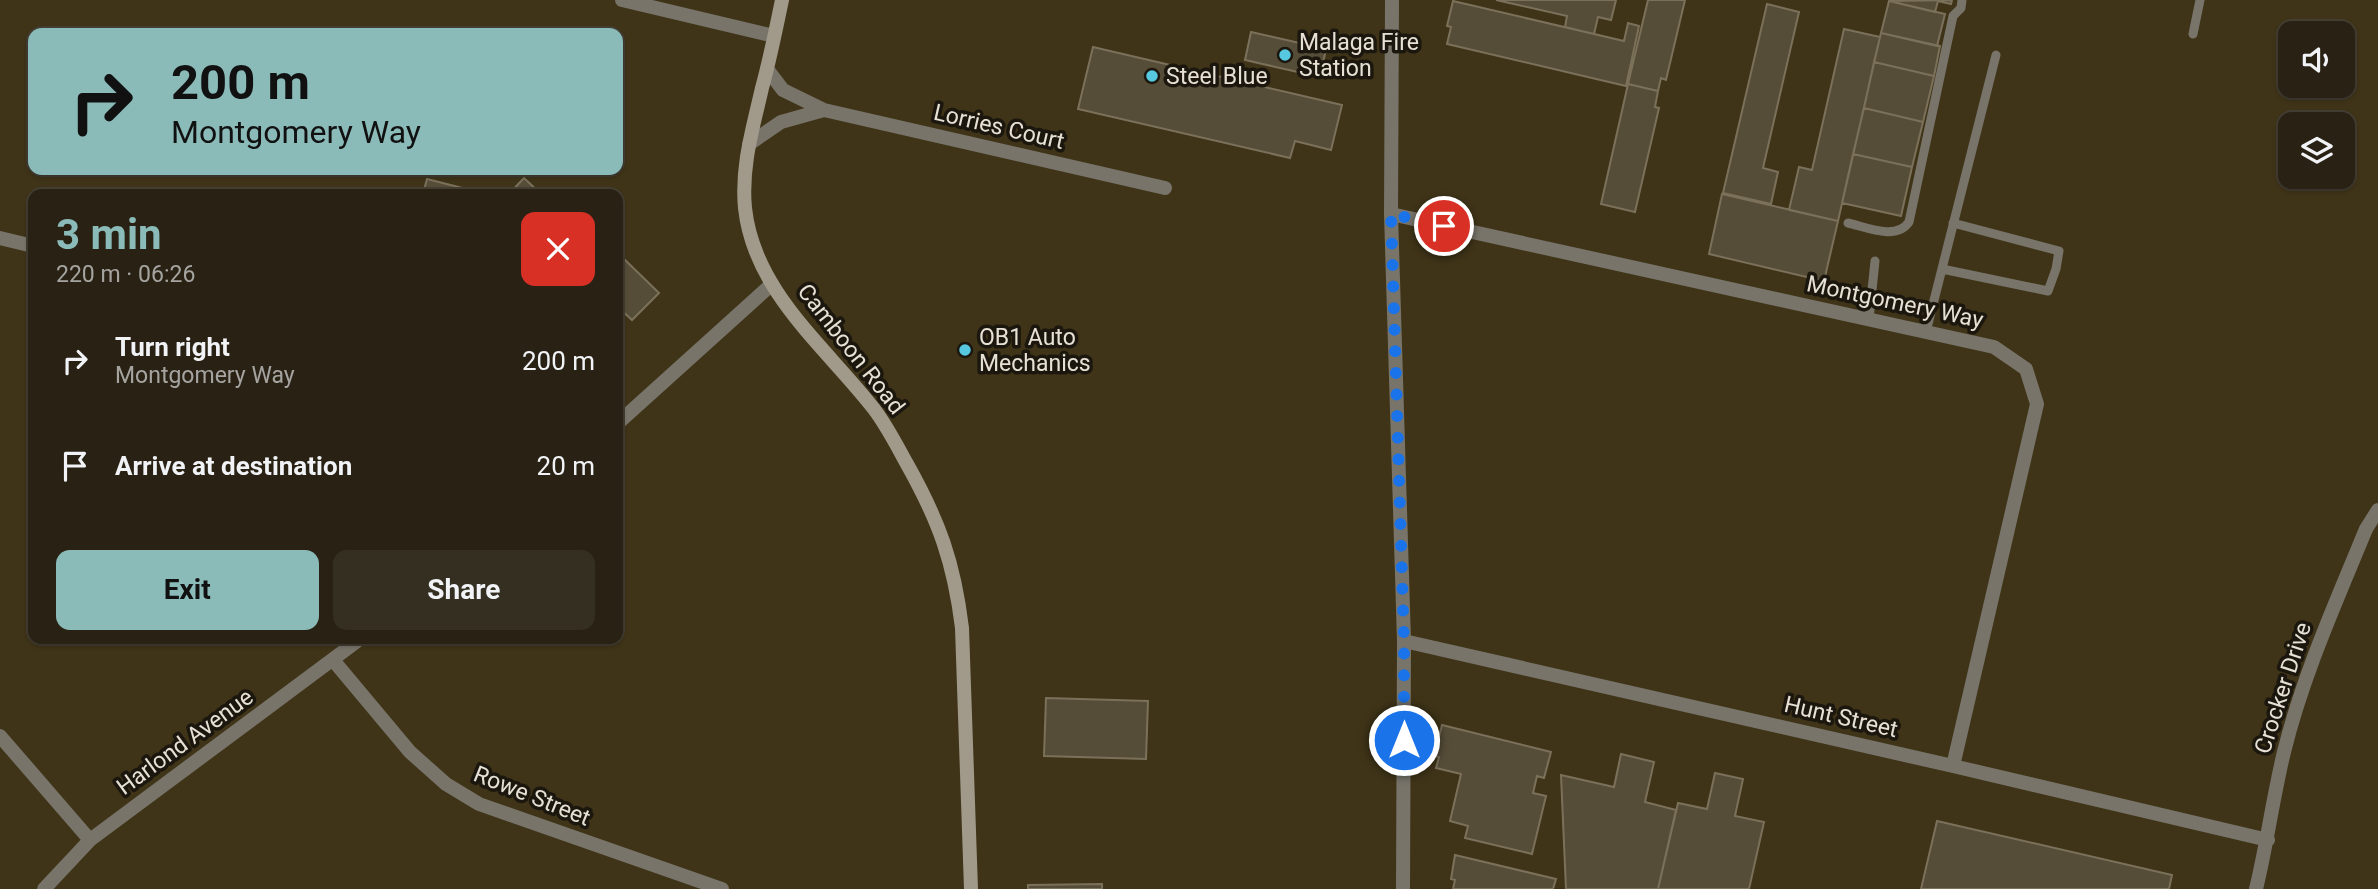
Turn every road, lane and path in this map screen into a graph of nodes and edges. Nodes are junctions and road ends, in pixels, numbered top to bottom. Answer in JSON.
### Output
{"nodes":[{"id":1,"x":622,"y":0,"type":"edge"},
{"id":2,"x":782,"y":0,"type":"edge"},
{"id":3,"x":1392,"y":0,"type":"edge"},
{"id":4,"x":1962,"y":0,"type":"edge"},
{"id":5,"x":2200,"y":0,"type":"edge"},
{"id":6,"x":2193,"y":34,"type":"dead end"},
{"id":7,"x":774,"y":36,"type":"junction"},
{"id":8,"x":1996,"y":55,"type":"dead end"},
{"id":9,"x":767,"y":69,"type":"junction"},
{"id":10,"x":824,"y":110,"type":"junction"},
{"id":11,"x":749,"y":144,"type":"junction"},
{"id":12,"x":1164,"y":188,"type":"dead end"},
{"id":13,"x":1391,"y":214,"type":"junction"},
{"id":14,"x":1848,"y":223,"type":"dead end"},
{"id":15,"x":1953,"y":223,"type":"junction"},
{"id":16,"x":0,"y":238,"type":"edge"},
{"id":17,"x":28,"y":245,"type":"edge"},
{"id":18,"x":1875,"y":261,"type":"dead end"},
{"id":19,"x":1942,"y":269,"type":"junction"},
{"id":20,"x":772,"y":284,"type":"junction"},
{"id":21,"x":1869,"y":319,"type":"junction"},
{"id":22,"x":1926,"y":331,"type":"junction"},
{"id":23,"x":623,"y":418,"type":"edge"},
{"id":24,"x":2378,"y":510,"type":"edge"},
{"id":25,"x":1404,"y":641,"type":"junction"},
{"id":26,"x":354,"y":644,"type":"edge"},
{"id":27,"x":333,"y":660,"type":"junction"},
{"id":28,"x":0,"y":736,"type":"edge"},
{"id":29,"x":1953,"y":766,"type":"junction"},
{"id":30,"x":90,"y":840,"type":"junction"},
{"id":31,"x":2268,"y":840,"type":"junction"},
{"id":32,"x":44,"y":889,"type":"edge"},
{"id":33,"x":722,"y":889,"type":"edge"},
{"id":34,"x":971,"y":889,"type":"edge"},
{"id":35,"x":1403,"y":889,"type":"edge"},
{"id":36,"x":2256,"y":889,"type":"edge"}],
"edges":[{"from":1,"to":7,"type":"street"},
{"from":2,"to":7,"type":"street","name":"Camboon Road"},
{"from":3,"to":13,"type":"street"},
{"from":4,"to":14,"type":"lane"},
{"from":5,"to":6,"type":"lane"},
{"from":7,"to":9,"type":"street","name":"Camboon Road"},
{"from":8,"to":15,"type":"lane"},
{"from":9,"to":10,"type":"street","name":"Lorries Court"},
{"from":9,"to":11,"type":"street","name":"Camboon Road"},
{"from":10,"to":11,"type":"street","name":"Lorries Court"},
{"from":10,"to":12,"type":"street","name":"Lorries Court"},
{"from":11,"to":20,"type":"street","name":"Camboon Road"},
{"from":13,"to":21,"type":"street","name":"Montgomery Way"},
{"from":13,"to":25,"type":"street"},
{"from":15,"to":19,"type":"lane"},
{"from":15,"to":19,"type":"lane"},
{"from":16,"to":17,"type":"street"},
{"from":18,"to":21,"type":"lane"},
{"from":19,"to":22,"type":"lane"},
{"from":20,"to":23,"type":"street"},
{"from":20,"to":34,"type":"street","name":"Camboon Road"},
{"from":21,"to":22,"type":"street","name":"Montgomery Way"},
{"from":22,"to":29,"type":"street","name":"Montgomery Way"},
{"from":24,"to":31,"type":"street","name":"Crocker Drive"},
{"from":25,"to":29,"type":"street","name":"Hunt Street"},
{"from":25,"to":35,"type":"street"},
{"from":26,"to":27,"type":"street","name":"Harlond Avenue"},
{"from":27,"to":30,"type":"street","name":"Harlond Avenue"},
{"from":27,"to":33,"type":"street","name":"Rowe Street"},
{"from":28,"to":30,"type":"street"},
{"from":29,"to":31,"type":"street","name":"Hunt Street"},
{"from":30,"to":32,"type":"street","name":"Harlond Avenue"},
{"from":31,"to":36,"type":"street","name":"Crocker Drive"}]}
